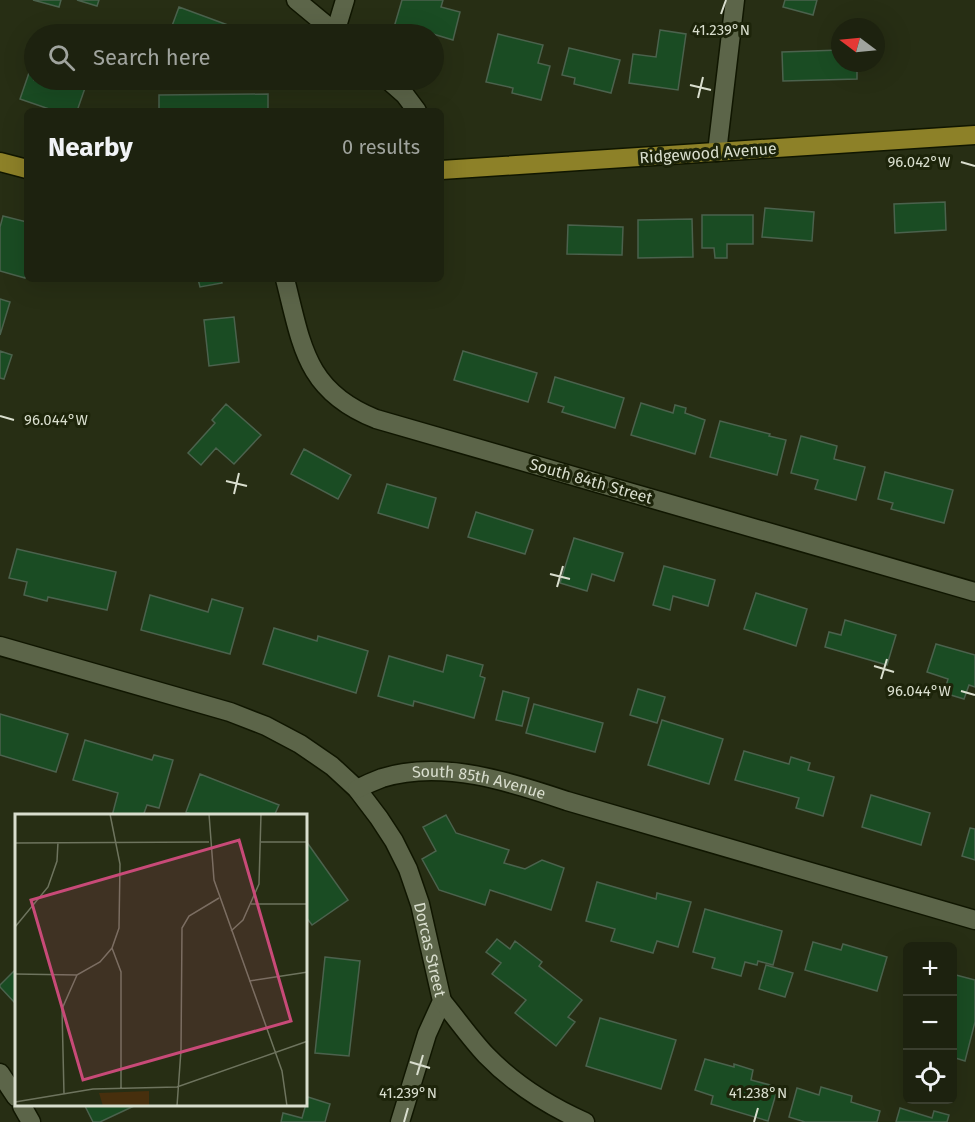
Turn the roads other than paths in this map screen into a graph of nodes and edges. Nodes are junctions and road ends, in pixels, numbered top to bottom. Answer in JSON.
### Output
{"nodes":[{"id":1,"x":296,"y":0,"type":"edge"},
{"id":2,"x":345,"y":0,"type":"edge"},
{"id":3,"x":735,"y":0,"type":"edge"},
{"id":4,"x":324,"y":24,"type":"edge"},
{"id":5,"x":339,"y":24,"type":"edge"},
{"id":6,"x":399,"y":90,"type":"edge"},
{"id":7,"x":415,"y":108,"type":"edge"},
{"id":8,"x":975,"y":135,"type":"edge"},
{"id":9,"x":717,"y":152,"type":"junction"},
{"id":10,"x":0,"y":162,"type":"edge"},
{"id":11,"x":24,"y":168,"type":"edge"},
{"id":12,"x":444,"y":170,"type":"edge"},
{"id":13,"x":286,"y":282,"type":"edge"},
{"id":14,"x":975,"y":592,"type":"edge"},
{"id":15,"x":0,"y":646,"type":"edge"},
{"id":16,"x":357,"y":789,"type":"junction"},
{"id":17,"x":975,"y":920,"type":"edge"},
{"id":18,"x":442,"y":1002,"type":"junction"},
{"id":19,"x":0,"y":1073,"type":"edge"},
{"id":20,"x":15,"y":1096,"type":"edge"},
{"id":21,"x":23,"y":1107,"type":"edge"},
{"id":22,"x":31,"y":1122,"type":"edge"},
{"id":23,"x":400,"y":1122,"type":"edge"},
{"id":24,"x":585,"y":1122,"type":"edge"}],
"edges":[{"from":1,"to":4,"type":"street"},
{"from":2,"to":5,"type":"street"},
{"from":3,"to":9,"type":"street"},
{"from":6,"to":7,"type":"street"},
{"from":8,"to":9,"type":"main road","name":"Ridgewood Avenue"},
{"from":9,"to":12,"type":"main road","name":"Ridgewood Avenue"},
{"from":10,"to":11,"type":"main road"},
{"from":13,"to":14,"type":"street","name":"South 84th Street"},
{"from":15,"to":16,"type":"street"},
{"from":16,"to":17,"type":"street","name":"South 85th Avenue"},
{"from":16,"to":18,"type":"street","name":"Dorcas Street"},
{"from":18,"to":23,"type":"street","name":"Dorcas Street"},
{"from":18,"to":24,"type":"street"},
{"from":19,"to":20,"type":"street"},
{"from":21,"to":22,"type":"street"}]}
